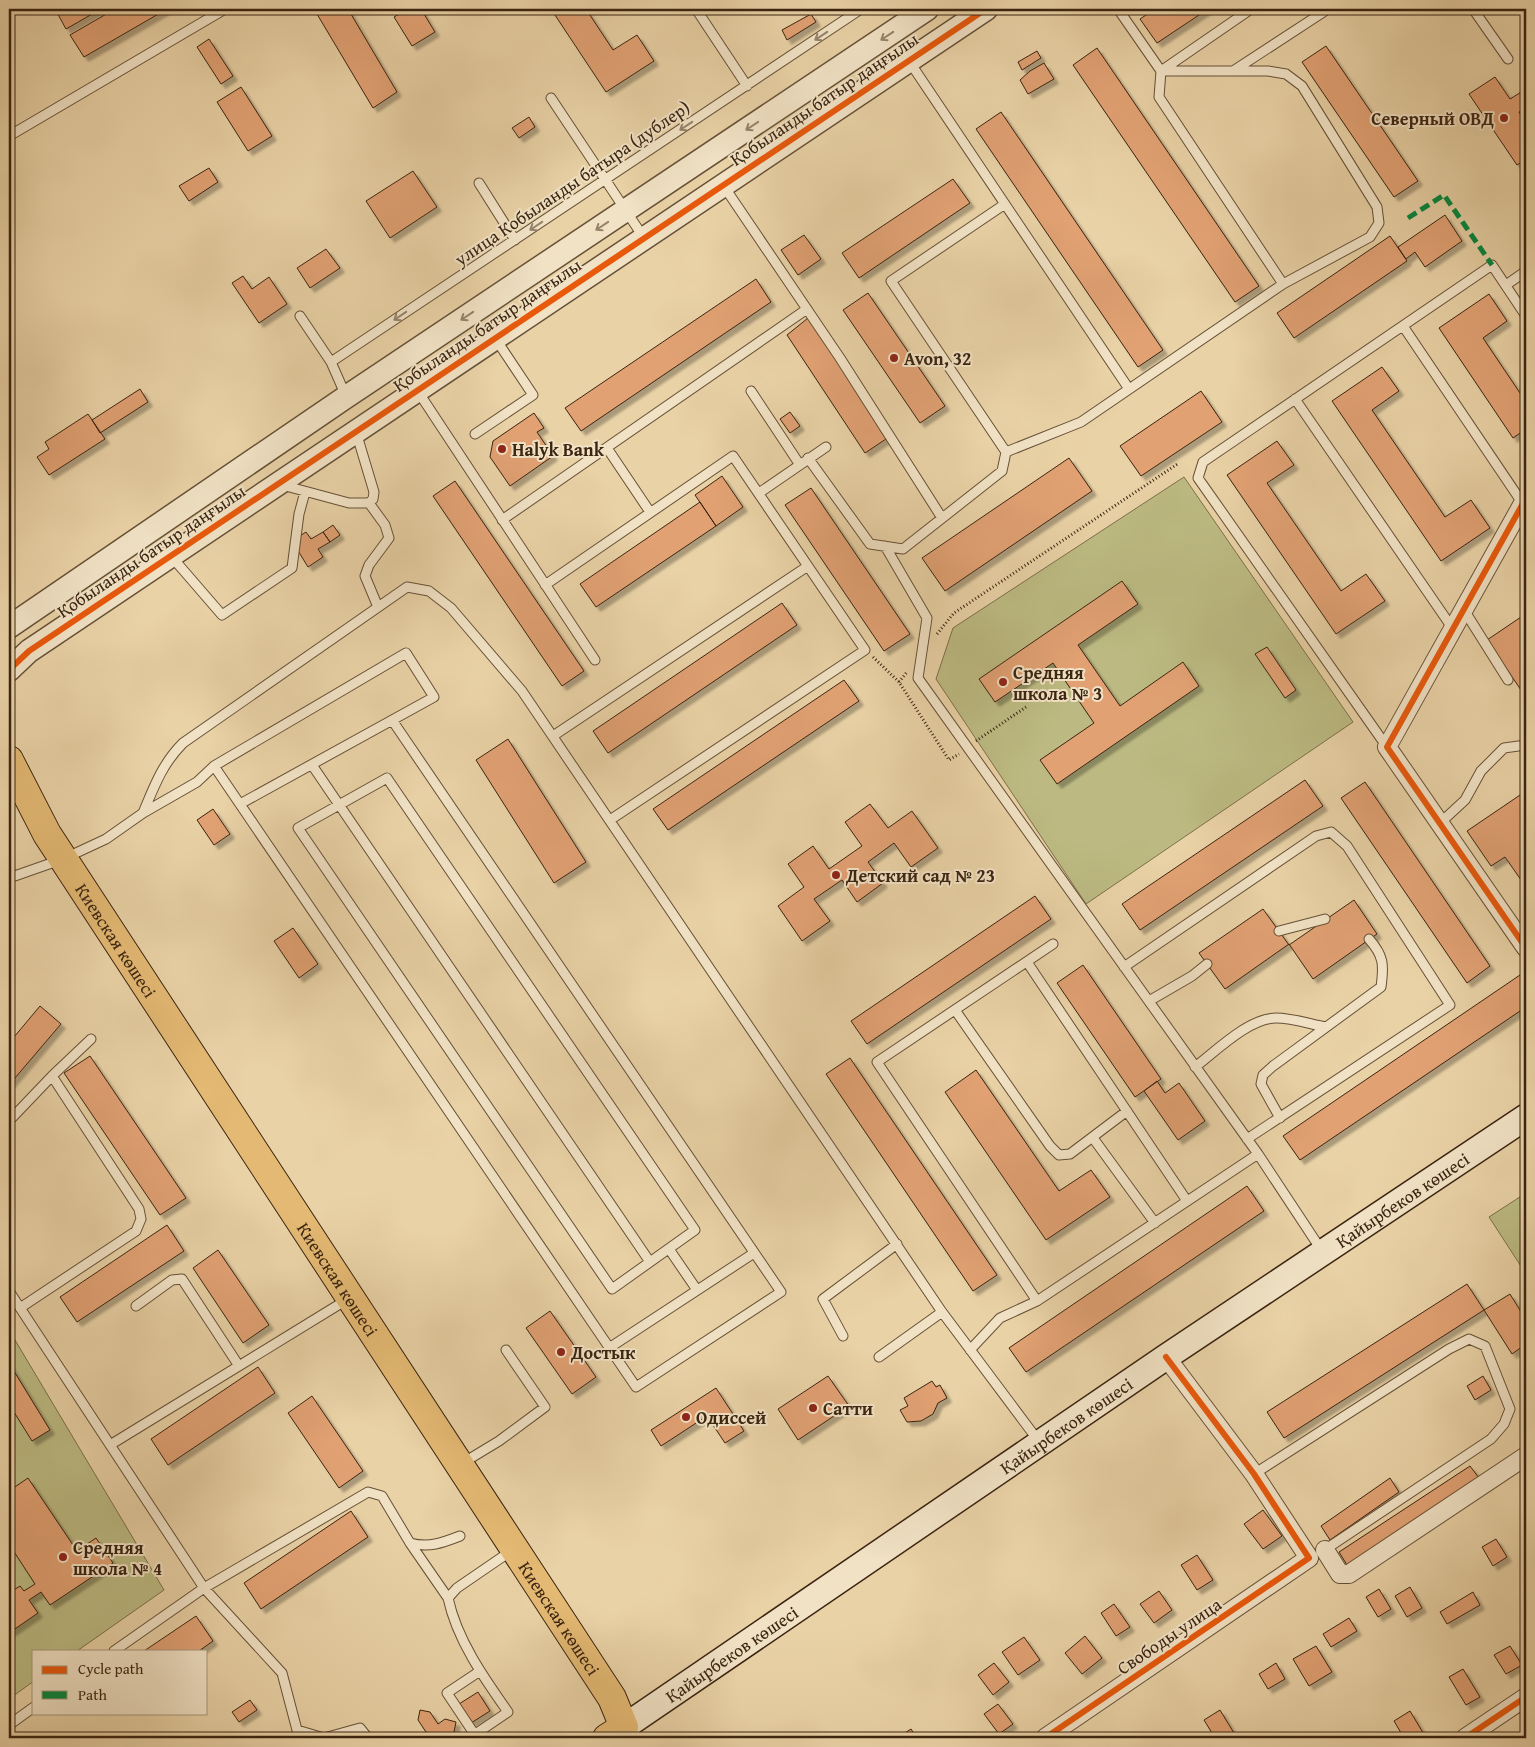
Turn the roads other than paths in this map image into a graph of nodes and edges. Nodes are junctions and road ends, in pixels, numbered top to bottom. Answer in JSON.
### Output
{"nodes":[{"id":1,"x":225,"y":9,"type":"edge"},
{"id":2,"x":696,"y":9,"type":"edge"},
{"id":3,"x":862,"y":9,"type":"edge"},
{"id":4,"x":927,"y":9,"type":"edge"},
{"id":5,"x":986,"y":9,"type":"edge"},
{"id":6,"x":1118,"y":9,"type":"edge"},
{"id":7,"x":1251,"y":9,"type":"edge"},
{"id":8,"x":1328,"y":9,"type":"edge"},
{"id":9,"x":1473,"y":9,"type":"edge"},
{"id":10,"x":1508,"y":59,"type":"dead end"},
{"id":11,"x":908,"y":60,"type":"junction"},
{"id":12,"x":1161,"y":71,"type":"junction"},
{"id":13,"x":1233,"y":71,"type":"junction"},
{"id":14,"x":747,"y":86,"type":"junction"},
{"id":15,"x":550,"y":98,"type":"dead end"},
{"id":16,"x":9,"y":136,"type":"edge"},
{"id":17,"x":605,"y":180,"type":"junction"},
{"id":18,"x":480,"y":183,"type":"dead end"},
{"id":19,"x":723,"y":185,"type":"junction"},
{"id":20,"x":1005,"y":204,"type":"junction"},
{"id":21,"x":625,"y":211,"type":"junction"},
{"id":22,"x":644,"y":238,"type":"junction"},
{"id":23,"x":515,"y":240,"type":"junction"},
{"id":24,"x":1526,"y":271,"type":"edge"},
{"id":25,"x":1283,"y":284,"type":"junction"},
{"id":26,"x":1506,"y":285,"type":"junction"},
{"id":27,"x":807,"y":309,"type":"junction"},
{"id":28,"x":300,"y":316,"type":"dead end"},
{"id":29,"x":1526,"y":316,"type":"edge"},
{"id":30,"x":1403,"y":326,"type":"junction"},
{"id":31,"x":495,"y":338,"type":"junction"},
{"id":32,"x":331,"y":362,"type":"junction"},
{"id":33,"x":1128,"y":389,"type":"junction"},
{"id":34,"x":417,"y":390,"type":"junction"},
{"id":35,"x":751,"y":391,"type":"dead end"},
{"id":36,"x":346,"y":397,"type":"junction"},
{"id":37,"x":1295,"y":399,"type":"junction"},
{"id":38,"x":355,"y":431,"type":"junction"},
{"id":39,"x":475,"y":434,"type":"dead end"},
{"id":40,"x":826,"y":447,"type":"dead end"},
{"id":41,"x":607,"y":448,"type":"junction"},
{"id":42,"x":1006,"y":452,"type":"junction"},
{"id":43,"x":808,"y":458,"type":"junction"},
{"id":44,"x":800,"y":464,"type":"junction"},
{"id":45,"x":277,"y":484,"type":"junction"},
{"id":46,"x":305,"y":492,"type":"junction"},
{"id":47,"x":758,"y":494,"type":"junction"},
{"id":48,"x":1525,"y":501,"type":"edge"},
{"id":49,"x":369,"y":503,"type":"junction"},
{"id":50,"x":650,"y":512,"type":"junction"},
{"id":51,"x":942,"y":518,"type":"junction"},
{"id":52,"x":502,"y":520,"type":"junction"},
{"id":53,"x":885,"y":546,"type":"junction"},
{"id":54,"x":171,"y":556,"type":"junction"},
{"id":55,"x":808,"y":566,"type":"junction"},
{"id":56,"x":545,"y":585,"type":"junction"},
{"id":57,"x":378,"y":607,"type":"junction"},
{"id":58,"x":1464,"y":610,"type":"junction"},
{"id":59,"x":9,"y":627,"type":"edge"},
{"id":60,"x":1453,"y":629,"type":"junction"},
{"id":61,"x":595,"y":660,"type":"dead end"},
{"id":62,"x":9,"y":670,"type":"edge"},
{"id":63,"x":1508,"y":680,"type":"dead end"},
{"id":64,"x":392,"y":720,"type":"junction"},
{"id":65,"x":553,"y":736,"type":"junction"},
{"id":66,"x":1526,"y":745,"type":"edge"},
{"id":67,"x":1387,"y":748,"type":"junction"},
{"id":68,"x":9,"y":760,"type":"edge"},
{"id":69,"x":312,"y":765,"type":"junction"},
{"id":70,"x":214,"y":766,"type":"junction"},
{"id":71,"x":9,"y":789,"type":"edge"},
{"id":72,"x":240,"y":804,"type":"junction"},
{"id":73,"x":340,"y":805,"type":"junction"},
{"id":74,"x":143,"y":814,"type":"junction"},
{"id":75,"x":610,"y":820,"type":"junction"},
{"id":76,"x":1439,"y":824,"type":"junction"},
{"id":77,"x":47,"y":834,"type":"junction"},
{"id":78,"x":63,"y":859,"type":"junction"},
{"id":79,"x":9,"y":878,"type":"edge"},
{"id":80,"x":1325,"y":919,"type":"dead end"},
{"id":81,"x":1279,"y":931,"type":"dead end"},
{"id":82,"x":1369,"y":939,"type":"dead end"},
{"id":83,"x":1053,"y":944,"type":"dead end"},
{"id":84,"x":1526,"y":948,"type":"edge"},
{"id":85,"x":1027,"y":962,"type":"junction"},
{"id":86,"x":1207,"y":964,"type":"dead end"},
{"id":87,"x":1124,"y":967,"type":"junction"},
{"id":88,"x":1149,"y":1001,"type":"junction"},
{"id":89,"x":955,"y":1010,"type":"junction"},
{"id":90,"x":1326,"y":1027,"type":"junction"},
{"id":91,"x":91,"y":1039,"type":"dead end"},
{"id":92,"x":1195,"y":1067,"type":"junction"},
{"id":93,"x":52,"y":1076,"type":"junction"},
{"id":94,"x":1127,"y":1111,"type":"junction"},
{"id":95,"x":1526,"y":1117,"type":"edge"},
{"id":96,"x":1280,"y":1118,"type":"junction"},
{"id":97,"x":9,"y":1120,"type":"edge"},
{"id":98,"x":1093,"y":1138,"type":"junction"},
{"id":99,"x":1248,"y":1139,"type":"junction"},
{"id":100,"x":1258,"y":1154,"type":"junction"},
{"id":101,"x":1187,"y":1201,"type":"junction"},
{"id":102,"x":1155,"y":1223,"type":"junction"},
{"id":103,"x":897,"y":1244,"type":"junction"},
{"id":104,"x":669,"y":1248,"type":"junction"},
{"id":105,"x":754,"y":1253,"type":"junction"},
{"id":106,"x":1324,"y":1253,"type":"junction"},
{"id":107,"x":650,"y":1262,"type":"junction"},
{"id":108,"x":697,"y":1290,"type":"junction"},
{"id":109,"x":9,"y":1292,"type":"edge"},
{"id":110,"x":351,"y":1297,"type":"junction"},
{"id":111,"x":1037,"y":1301,"type":"junction"},
{"id":112,"x":136,"y":1306,"type":"dead end"},
{"id":113,"x":20,"y":1308,"type":"junction"},
{"id":114,"x":942,"y":1312,"type":"junction"},
{"id":115,"x":843,"y":1336,"type":"dead end"},
{"id":116,"x":609,"y":1348,"type":"junction"},
{"id":117,"x":506,"y":1350,"type":"dead end"},
{"id":118,"x":970,"y":1350,"type":"junction"},
{"id":119,"x":879,"y":1357,"type":"dead end"},
{"id":120,"x":1166,"y":1357,"type":"junction"},
{"id":121,"x":239,"y":1366,"type":"junction"},
{"id":122,"x":1041,"y":1444,"type":"junction"},
{"id":123,"x":110,"y":1445,"type":"junction"},
{"id":124,"x":1526,"y":1456,"type":"edge"},
{"id":125,"x":461,"y":1464,"type":"junction"},
{"id":126,"x":1254,"y":1474,"type":"junction"},
{"id":127,"x":460,"y":1536,"type":"dead end"},
{"id":128,"x":410,"y":1543,"type":"junction"},
{"id":129,"x":516,"y":1548,"type":"junction"},
{"id":130,"x":1317,"y":1554,"type":"junction"},
{"id":131,"x":204,"y":1588,"type":"junction"},
{"id":132,"x":448,"y":1598,"type":"junction"},
{"id":133,"x":115,"y":1650,"type":"edge"},
{"id":134,"x":480,"y":1671,"type":"junction"},
{"id":135,"x":1526,"y":1697,"type":"edge"},
{"id":136,"x":32,"y":1709,"type":"edge"},
{"id":137,"x":9,"y":1725,"type":"edge"},
{"id":138,"x":616,"y":1732,"type":"edge"},
{"id":139,"x":476,"y":1736,"type":"edge"},
{"id":140,"x":368,"y":1738,"type":"edge"},
{"id":141,"x":1045,"y":1738,"type":"edge"},
{"id":142,"x":1465,"y":1738,"type":"edge"}],
"edges":[{"from":1,"to":16,"type":"lane"},
{"from":2,"to":14,"type":"lane"},
{"from":3,"to":14,"type":"lane","name":"улица Кобыланды батыра (дублер)","one_way":true},
{"from":4,"to":21,"type":"street","name":"Қобыланды батыр даңғылы","one_way":true},
{"from":5,"to":11,"type":"street","name":"Қобыланды батыр даңғылы"},
{"from":6,"to":12,"type":"lane"},
{"from":7,"to":12,"type":"lane"},
{"from":8,"to":13,"type":"lane"},
{"from":9,"to":10,"type":"lane"},
{"from":11,"to":19,"type":"street","name":"Қобыланды батыр даңғылы"},
{"from":11,"to":20,"type":"lane"},
{"from":12,"to":13,"type":"lane"},
{"from":12,"to":25,"type":"lane"},
{"from":13,"to":25,"type":"lane"},
{"from":14,"to":17,"type":"lane","name":"улица Кобыланды батыра (дублер)","one_way":true},
{"from":15,"to":17,"type":"lane"},
{"from":17,"to":21,"type":"lane"},
{"from":17,"to":23,"type":"lane","name":"улица Кобыланды батыра (дублер)","one_way":true},
{"from":18,"to":23,"type":"lane"},
{"from":19,"to":22,"type":"street","name":"Қобыланды батыр даңғылы"},
{"from":19,"to":27,"type":"lane"},
{"from":20,"to":33,"type":"lane"},
{"from":20,"to":42,"type":"lane"},
{"from":21,"to":22,"type":"lane"},
{"from":21,"to":36,"type":"street","name":"Қобыланды батыр даңғылы","one_way":true},
{"from":22,"to":31,"type":"street","name":"Қобыланды батыр даңғылы"},
{"from":23,"to":32,"type":"lane","name":"улица Кобыланды батыра (дублер)","one_way":true},
{"from":24,"to":26,"type":"lane"},
{"from":25,"to":33,"type":"lane"},
{"from":26,"to":29,"type":"lane"},
{"from":26,"to":30,"type":"lane"},
{"from":27,"to":41,"type":"lane"},
{"from":27,"to":51,"type":"lane"},
{"from":28,"to":32,"type":"lane"},
{"from":30,"to":37,"type":"lane"},
{"from":30,"to":48,"type":"lane"},
{"from":31,"to":34,"type":"street","name":"Қобыланды батыр даңғылы"},
{"from":31,"to":39,"type":"lane"},
{"from":32,"to":36,"type":"lane"},
{"from":33,"to":42,"type":"lane"},
{"from":34,"to":38,"type":"street","name":"Қобыланды батыр даңғылы"},
{"from":34,"to":52,"type":"lane"},
{"from":35,"to":44,"type":"lane"},
{"from":36,"to":59,"type":"street","name":"Қобыланды батыр даңғылы"},
{"from":37,"to":60,"type":"lane"},
{"from":37,"to":67,"type":"lane"},
{"from":38,"to":45,"type":"street","name":"Қобыланды батыр даңғылы"},
{"from":38,"to":49,"type":"lane"},
{"from":40,"to":43,"type":"lane"},
{"from":41,"to":50,"type":"lane"},
{"from":41,"to":52,"type":"lane"},
{"from":42,"to":51,"type":"lane"},
{"from":43,"to":44,"type":"lane"},
{"from":43,"to":53,"type":"lane"},
{"from":44,"to":47,"type":"lane"},
{"from":45,"to":46,"type":"lane"},
{"from":45,"to":54,"type":"street","name":"Қобыланды батыр даңғылы"},
{"from":46,"to":49,"type":"lane"},
{"from":46,"to":54,"type":"lane"},
{"from":47,"to":50,"type":"lane"},
{"from":47,"to":55,"type":"lane"},
{"from":48,"to":58,"type":"street"},
{"from":49,"to":57,"type":"lane"},
{"from":50,"to":56,"type":"lane"},
{"from":51,"to":53,"type":"lane"},
{"from":52,"to":56,"type":"lane"},
{"from":53,"to":87,"type":"lane"},
{"from":54,"to":62,"type":"street","name":"Қобыланды батыр даңғылы"},
{"from":55,"to":65,"type":"lane"},
{"from":55,"to":75,"type":"lane"},
{"from":56,"to":61,"type":"lane"},
{"from":57,"to":65,"type":"lane"},
{"from":57,"to":74,"type":"lane"},
{"from":58,"to":60,"type":"street"},
{"from":58,"to":63,"type":"lane"},
{"from":60,"to":67,"type":"street"},
{"from":64,"to":69,"type":"lane"},
{"from":64,"to":70,"type":"lane"},
{"from":64,"to":105,"type":"lane"},
{"from":65,"to":75,"type":"lane"},
{"from":66,"to":76,"type":"lane"},
{"from":67,"to":76,"type":"street"},
{"from":68,"to":77,"type":"highway"},
{"from":69,"to":72,"type":"lane"},
{"from":69,"to":73,"type":"lane"},
{"from":70,"to":72,"type":"lane"},
{"from":70,"to":74,"type":"lane"},
{"from":71,"to":77,"type":"highway"},
{"from":72,"to":116,"type":"lane"},
{"from":73,"to":104,"type":"lane"},
{"from":73,"to":107,"type":"lane"},
{"from":73,"to":107,"type":"lane"},
{"from":74,"to":78,"type":"lane"},
{"from":75,"to":103,"type":"lane"},
{"from":76,"to":84,"type":"street"},
{"from":77,"to":78,"type":"highway","name":"Киевская көшесі"},
{"from":78,"to":79,"type":"lane"},
{"from":78,"to":110,"type":"highway","name":"Киевская көшесі"},
{"from":80,"to":81,"type":"lane"},
{"from":82,"to":90,"type":"lane"},
{"from":83,"to":85,"type":"lane"},
{"from":85,"to":89,"type":"lane"},
{"from":85,"to":94,"type":"lane"},
{"from":86,"to":88,"type":"lane"},
{"from":87,"to":88,"type":"lane"},
{"from":87,"to":96,"type":"lane"},
{"from":88,"to":92,"type":"lane"},
{"from":89,"to":98,"type":"lane"},
{"from":89,"to":111,"type":"lane"},
{"from":90,"to":92,"type":"lane"},
{"from":90,"to":96,"type":"lane"},
{"from":91,"to":93,"type":"lane"},
{"from":92,"to":99,"type":"lane"},
{"from":93,"to":97,"type":"lane"},
{"from":93,"to":113,"type":"lane"},
{"from":94,"to":98,"type":"lane"},
{"from":94,"to":101,"type":"lane"},
{"from":95,"to":106,"type":"main road","name":"Қайырбеков көшесі"},
{"from":96,"to":99,"type":"lane"},
{"from":98,"to":102,"type":"lane"},
{"from":99,"to":100,"type":"lane"},
{"from":100,"to":101,"type":"lane"},
{"from":100,"to":106,"type":"lane"},
{"from":101,"to":102,"type":"lane"},
{"from":102,"to":111,"type":"lane"},
{"from":103,"to":114,"type":"lane"},
{"from":103,"to":115,"type":"lane"},
{"from":104,"to":107,"type":"lane"},
{"from":104,"to":108,"type":"lane"},
{"from":105,"to":108,"type":"lane"},
{"from":105,"to":116,"type":"lane"},
{"from":106,"to":120,"type":"main road","name":"Қайырбеков көшесі"},
{"from":108,"to":116,"type":"lane"},
{"from":109,"to":113,"type":"lane"},
{"from":110,"to":121,"type":"lane"},
{"from":110,"to":125,"type":"highway","name":"Киевская көшесі"},
{"from":111,"to":118,"type":"lane"},
{"from":112,"to":121,"type":"lane"},
{"from":113,"to":123,"type":"lane"},
{"from":114,"to":118,"type":"lane"},
{"from":114,"to":119,"type":"lane"},
{"from":117,"to":125,"type":"lane"},
{"from":118,"to":122,"type":"lane"},
{"from":120,"to":122,"type":"main road","name":"Қайырбеков көшесі"},
{"from":120,"to":126,"type":"street"},
{"from":121,"to":123,"type":"lane"},
{"from":122,"to":138,"type":"main road","name":"Қайырбеков көшесі"},
{"from":123,"to":131,"type":"lane"},
{"from":124,"to":130,"type":"street"},
{"from":125,"to":129,"type":"highway","name":"Киевская көшесі"},
{"from":126,"to":130,"type":"street"},
{"from":126,"to":130,"type":"lane"},
{"from":127,"to":128,"type":"lane"},
{"from":128,"to":131,"type":"lane"},
{"from":128,"to":132,"type":"lane"},
{"from":129,"to":132,"type":"lane"},
{"from":129,"to":138,"type":"highway","name":"Киевская көшесі"},
{"from":130,"to":141,"type":"street","name":"Свободы улица"},
{"from":131,"to":133,"type":"lane"},
{"from":131,"to":140,"type":"lane"},
{"from":132,"to":134,"type":"lane"},
{"from":134,"to":139,"type":"lane"},
{"from":134,"to":139,"type":"lane"},
{"from":135,"to":142,"type":"street"},
{"from":136,"to":137,"type":"lane"}]}
